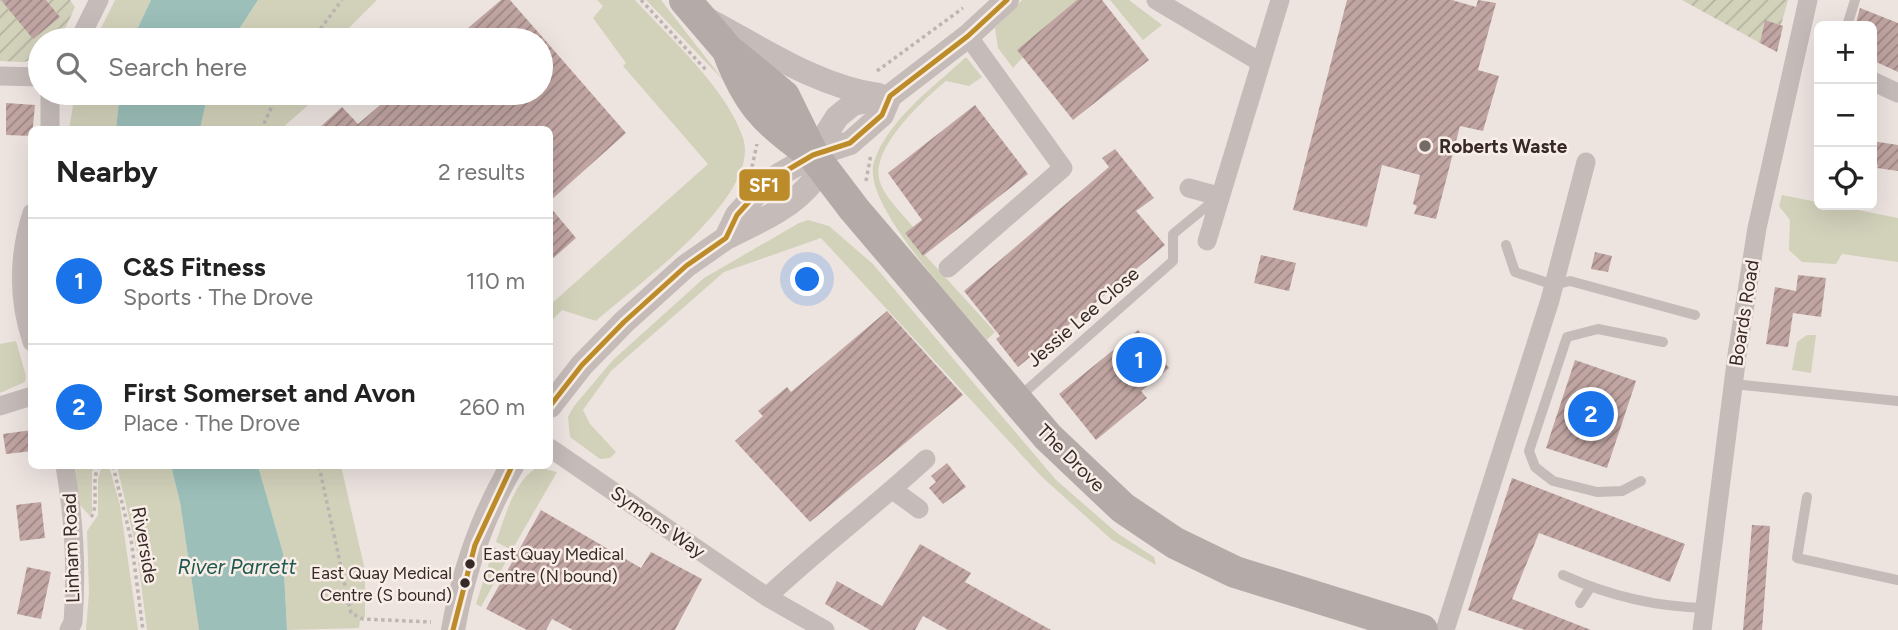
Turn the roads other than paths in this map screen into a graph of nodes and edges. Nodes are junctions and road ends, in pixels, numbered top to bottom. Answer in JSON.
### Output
{"nodes":[{"id":1,"x":99,"y":0,"type":"edge"},
{"id":2,"x":1007,"y":0,"type":"edge"},
{"id":3,"x":1156,"y":0,"type":"edge"},
{"id":4,"x":1280,"y":0,"type":"edge"},
{"id":5,"x":1808,"y":0,"type":"edge"},
{"id":6,"x":1855,"y":0,"type":"edge"},
{"id":7,"x":692,"y":7,"type":"edge"},
{"id":8,"x":1849,"y":21,"type":"edge"},
{"id":9,"x":85,"y":28,"type":"edge"},
{"id":10,"x":968,"y":36,"type":"junction"},
{"id":11,"x":1260,"y":62,"type":"junction"},
{"id":12,"x":0,"y":76,"type":"edge"},
{"id":13,"x":28,"y":77,"type":"edge"},
{"id":14,"x":1877,"y":83,"type":"edge"},
{"id":15,"x":1898,"y":93,"type":"edge"},
{"id":16,"x":890,"y":96,"type":"junction"},
{"id":17,"x":50,"y":105,"type":"edge"},
{"id":18,"x":50,"y":126,"type":"edge"},
{"id":19,"x":813,"y":155,"type":"junction"},
{"id":20,"x":1586,"y":162,"type":"dead end"},
{"id":21,"x":1189,"y":188,"type":"dead end"},
{"id":22,"x":1218,"y":196,"type":"junction"},
{"id":23,"x":28,"y":234,"type":"edge"},
{"id":24,"x":1207,"y":241,"type":"dead end"},
{"id":25,"x":1506,"y":245,"type":"dead end"},
{"id":26,"x":948,"y":268,"type":"dead end"},
{"id":27,"x":1554,"y":285,"type":"junction"},
{"id":28,"x":1695,"y":315,"type":"dead end"},
{"id":29,"x":28,"y":325,"type":"edge"},
{"id":30,"x":1664,"y":342,"type":"dead end"},
{"id":31,"x":1733,"y":384,"type":"junction"},
{"id":32,"x":28,"y":397,"type":"edge"},
{"id":33,"x":1016,"y":400,"type":"junction"},
{"id":34,"x":1898,"y":401,"type":"edge"},
{"id":35,"x":553,"y":402,"type":"edge"},
{"id":36,"x":0,"y":406,"type":"edge"},
{"id":37,"x":553,"y":449,"type":"edge"},
{"id":38,"x":926,"y":459,"type":"dead end"},
{"id":39,"x":66,"y":469,"type":"edge"},
{"id":40,"x":511,"y":469,"type":"edge"},
{"id":41,"x":1641,"y":481,"type":"dead end"},
{"id":42,"x":893,"y":490,"type":"junction"},
{"id":43,"x":1807,"y":497,"type":"dead end"},
{"id":44,"x":919,"y":509,"type":"dead end"},
{"id":45,"x":1563,"y":575,"type":"dead end"},
{"id":46,"x":1898,"y":580,"type":"edge"},
{"id":47,"x":1590,"y":588,"type":"junction"},
{"id":48,"x":767,"y":597,"type":"junction"},
{"id":49,"x":1580,"y":603,"type":"dead end"},
{"id":50,"x":1706,"y":608,"type":"junction"},
{"id":51,"x":454,"y":628,"type":"edge"},
{"id":52,"x":68,"y":630,"type":"edge"},
{"id":53,"x":825,"y":630,"type":"edge"},
{"id":54,"x":1422,"y":630,"type":"edge"},
{"id":55,"x":1445,"y":630,"type":"edge"},
{"id":56,"x":1702,"y":630,"type":"edge"}],
"edges":[{"from":1,"to":9,"type":"street"},
{"from":2,"to":10,"type":"street"},
{"from":3,"to":11,"type":"street"},
{"from":4,"to":11,"type":"street"},
{"from":5,"to":31,"type":"street","name":"Boards Road"},
{"from":6,"to":8,"type":"lane"},
{"from":7,"to":16,"type":"street"},
{"from":7,"to":19,"type":"main road","name":"The Drove"},
{"from":10,"to":16,"type":"street"},
{"from":10,"to":26,"type":"street"},
{"from":11,"to":22,"type":"street"},
{"from":12,"to":13,"type":"street"},
{"from":14,"to":15,"type":"street"},
{"from":16,"to":19,"type":"street"},
{"from":17,"to":18,"type":"street"},
{"from":19,"to":33,"type":"main road","name":"The Drove"},
{"from":19,"to":35,"type":"street"},
{"from":20,"to":27,"type":"street"},
{"from":21,"to":22,"type":"street"},
{"from":22,"to":24,"type":"street"},
{"from":22,"to":33,"type":"lane","name":"Jessie Lee Close"},
{"from":23,"to":29,"type":"street"},
{"from":25,"to":27,"type":"lane"},
{"from":27,"to":28,"type":"lane"},
{"from":27,"to":55,"type":"street"},
{"from":30,"to":41,"type":"lane"},
{"from":31,"to":34,"type":"lane"},
{"from":31,"to":50,"type":"street","name":"Boards Road"},
{"from":32,"to":36,"type":"street"},
{"from":33,"to":54,"type":"main road","name":"The Drove"},
{"from":37,"to":48,"type":"street","name":"Symons Way"},
{"from":38,"to":42,"type":"street"},
{"from":39,"to":52,"type":"street","name":"Linham Road"},
{"from":40,"to":51,"type":"street"},
{"from":42,"to":44,"type":"street"},
{"from":42,"to":48,"type":"street"},
{"from":43,"to":46,"type":"lane"},
{"from":45,"to":47,"type":"lane"},
{"from":47,"to":49,"type":"lane"},
{"from":47,"to":50,"type":"lane"},
{"from":48,"to":53,"type":"street","name":"Symons Way"},
{"from":50,"to":56,"type":"street","name":"Boards Road"}]}
